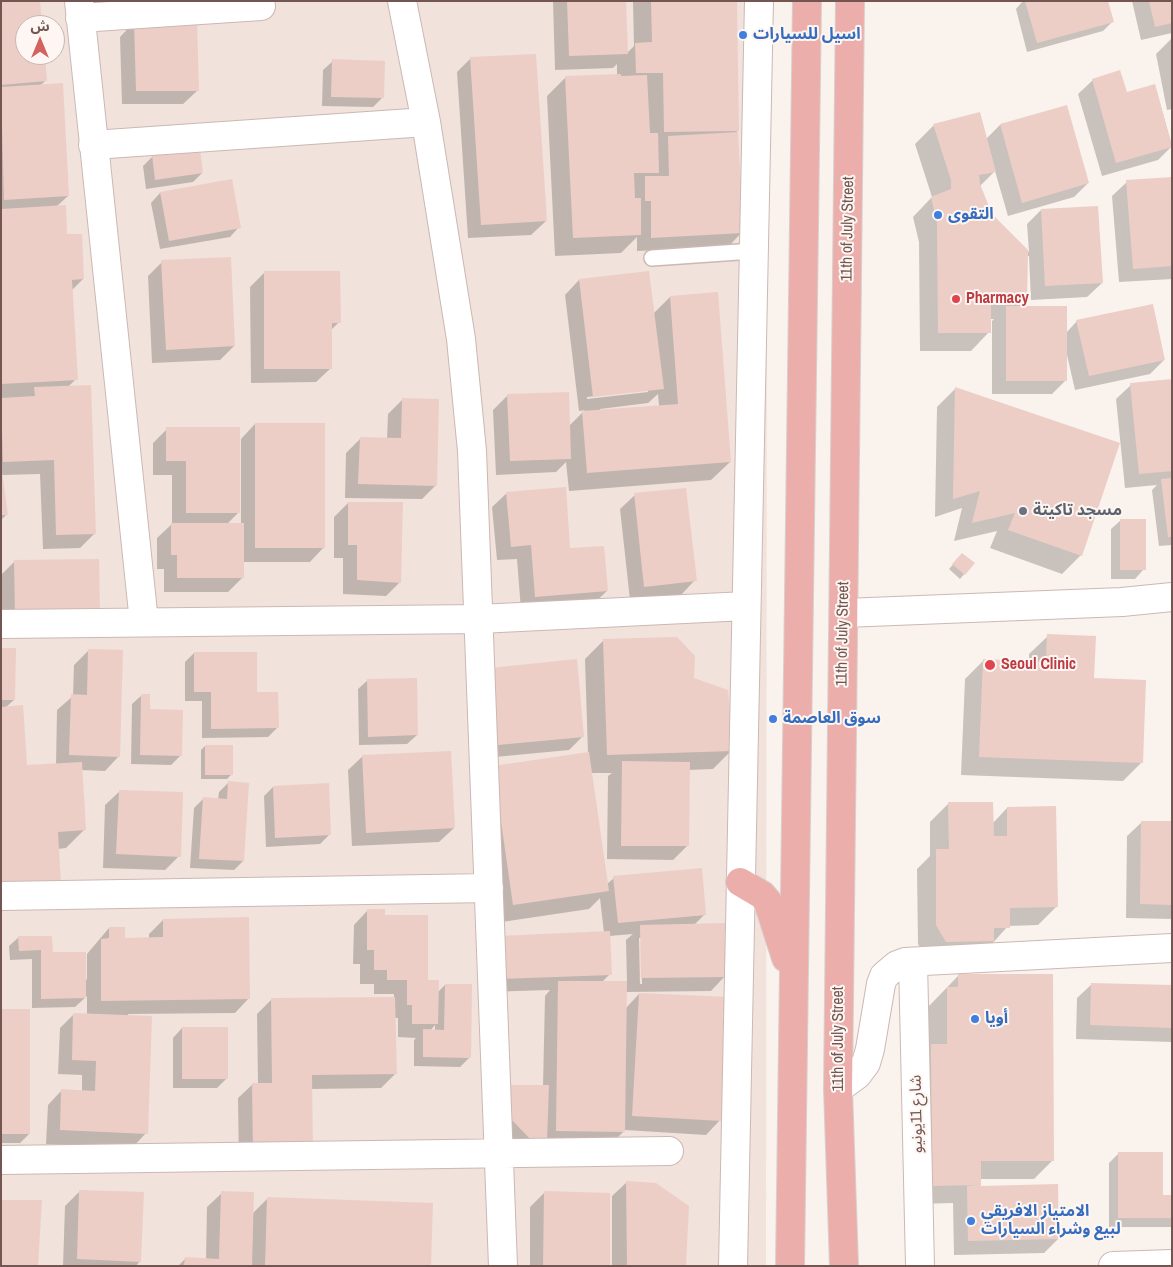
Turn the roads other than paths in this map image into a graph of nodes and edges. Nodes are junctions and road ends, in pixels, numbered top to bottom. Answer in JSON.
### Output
{"nodes":[{"id":1,"x":402,"y":1,"type":"edge"},
{"id":2,"x":759,"y":1,"type":"edge"},
{"id":3,"x":807,"y":1,"type":"edge"},
{"id":4,"x":850,"y":1,"type":"edge"},
{"id":5,"x":261,"y":6,"type":"dead end"},
{"id":6,"x":79,"y":10,"type":"edge"},
{"id":7,"x":426,"y":122,"type":"junction"},
{"id":8,"x":94,"y":145,"type":"junction"},
{"id":9,"x":753,"y":251,"type":"junction"},
{"id":10,"x":652,"y":258,"type":"dead end"},
{"id":11,"x":1172,"y":597,"type":"edge"},
{"id":12,"x":746,"y":606,"type":"junction"},
{"id":13,"x":844,"y":613,"type":"junction"},
{"id":14,"x":479,"y":619,"type":"junction"},
{"id":15,"x":144,"y":622,"type":"junction"},
{"id":16,"x":1,"y":624,"type":"edge"},
{"id":17,"x":740,"y":882,"type":"junction"},
{"id":18,"x":490,"y":888,"type":"junction"},
{"id":19,"x":1,"y":896,"type":"edge"},
{"id":20,"x":1172,"y":948,"type":"edge"},
{"id":21,"x":913,"y":962,"type":"junction"},
{"id":22,"x":794,"y":985,"type":"junction"},
{"id":23,"x":838,"y":1089,"type":"junction"},
{"id":24,"x":669,"y":1151,"type":"dead end"},
{"id":25,"x":499,"y":1154,"type":"junction"},
{"id":26,"x":1,"y":1160,"type":"edge"},
{"id":27,"x":1158,"y":1264,"type":"edge"},
{"id":28,"x":503,"y":1266,"type":"edge"},
{"id":29,"x":733,"y":1266,"type":"edge"},
{"id":30,"x":790,"y":1266,"type":"edge"},
{"id":31,"x":844,"y":1266,"type":"edge"},
{"id":32,"x":920,"y":1266,"type":"edge"},
{"id":33,"x":1113,"y":1266,"type":"edge"}],
"edges":[{"from":1,"to":7,"type":"street"},
{"from":2,"to":9,"type":"street"},
{"from":3,"to":22,"type":"highway"},
{"from":4,"to":13,"type":"highway","name":"11th of July Street"},
{"from":5,"to":6,"type":"street"},
{"from":6,"to":8,"type":"street"},
{"from":7,"to":8,"type":"street"},
{"from":7,"to":14,"type":"street"},
{"from":8,"to":15,"type":"street"},
{"from":9,"to":10,"type":"lane"},
{"from":9,"to":12,"type":"street"},
{"from":11,"to":13,"type":"street"},
{"from":12,"to":14,"type":"street"},
{"from":12,"to":17,"type":"street"},
{"from":13,"to":23,"type":"highway","name":"11th of July Street"},
{"from":14,"to":15,"type":"street"},
{"from":14,"to":18,"type":"street"},
{"from":15,"to":16,"type":"street"},
{"from":17,"to":22,"type":"highway"},
{"from":17,"to":29,"type":"street"},
{"from":18,"to":19,"type":"street"},
{"from":18,"to":25,"type":"street"},
{"from":20,"to":21,"type":"street"},
{"from":21,"to":23,"type":"street"},
{"from":21,"to":32,"type":"street","name":"شارع 11يونيو"},
{"from":22,"to":30,"type":"highway"},
{"from":23,"to":31,"type":"highway","name":"11th of July Street"},
{"from":24,"to":25,"type":"street"},
{"from":25,"to":26,"type":"street"},
{"from":25,"to":28,"type":"street"},
{"from":27,"to":33,"type":"street"}]}
